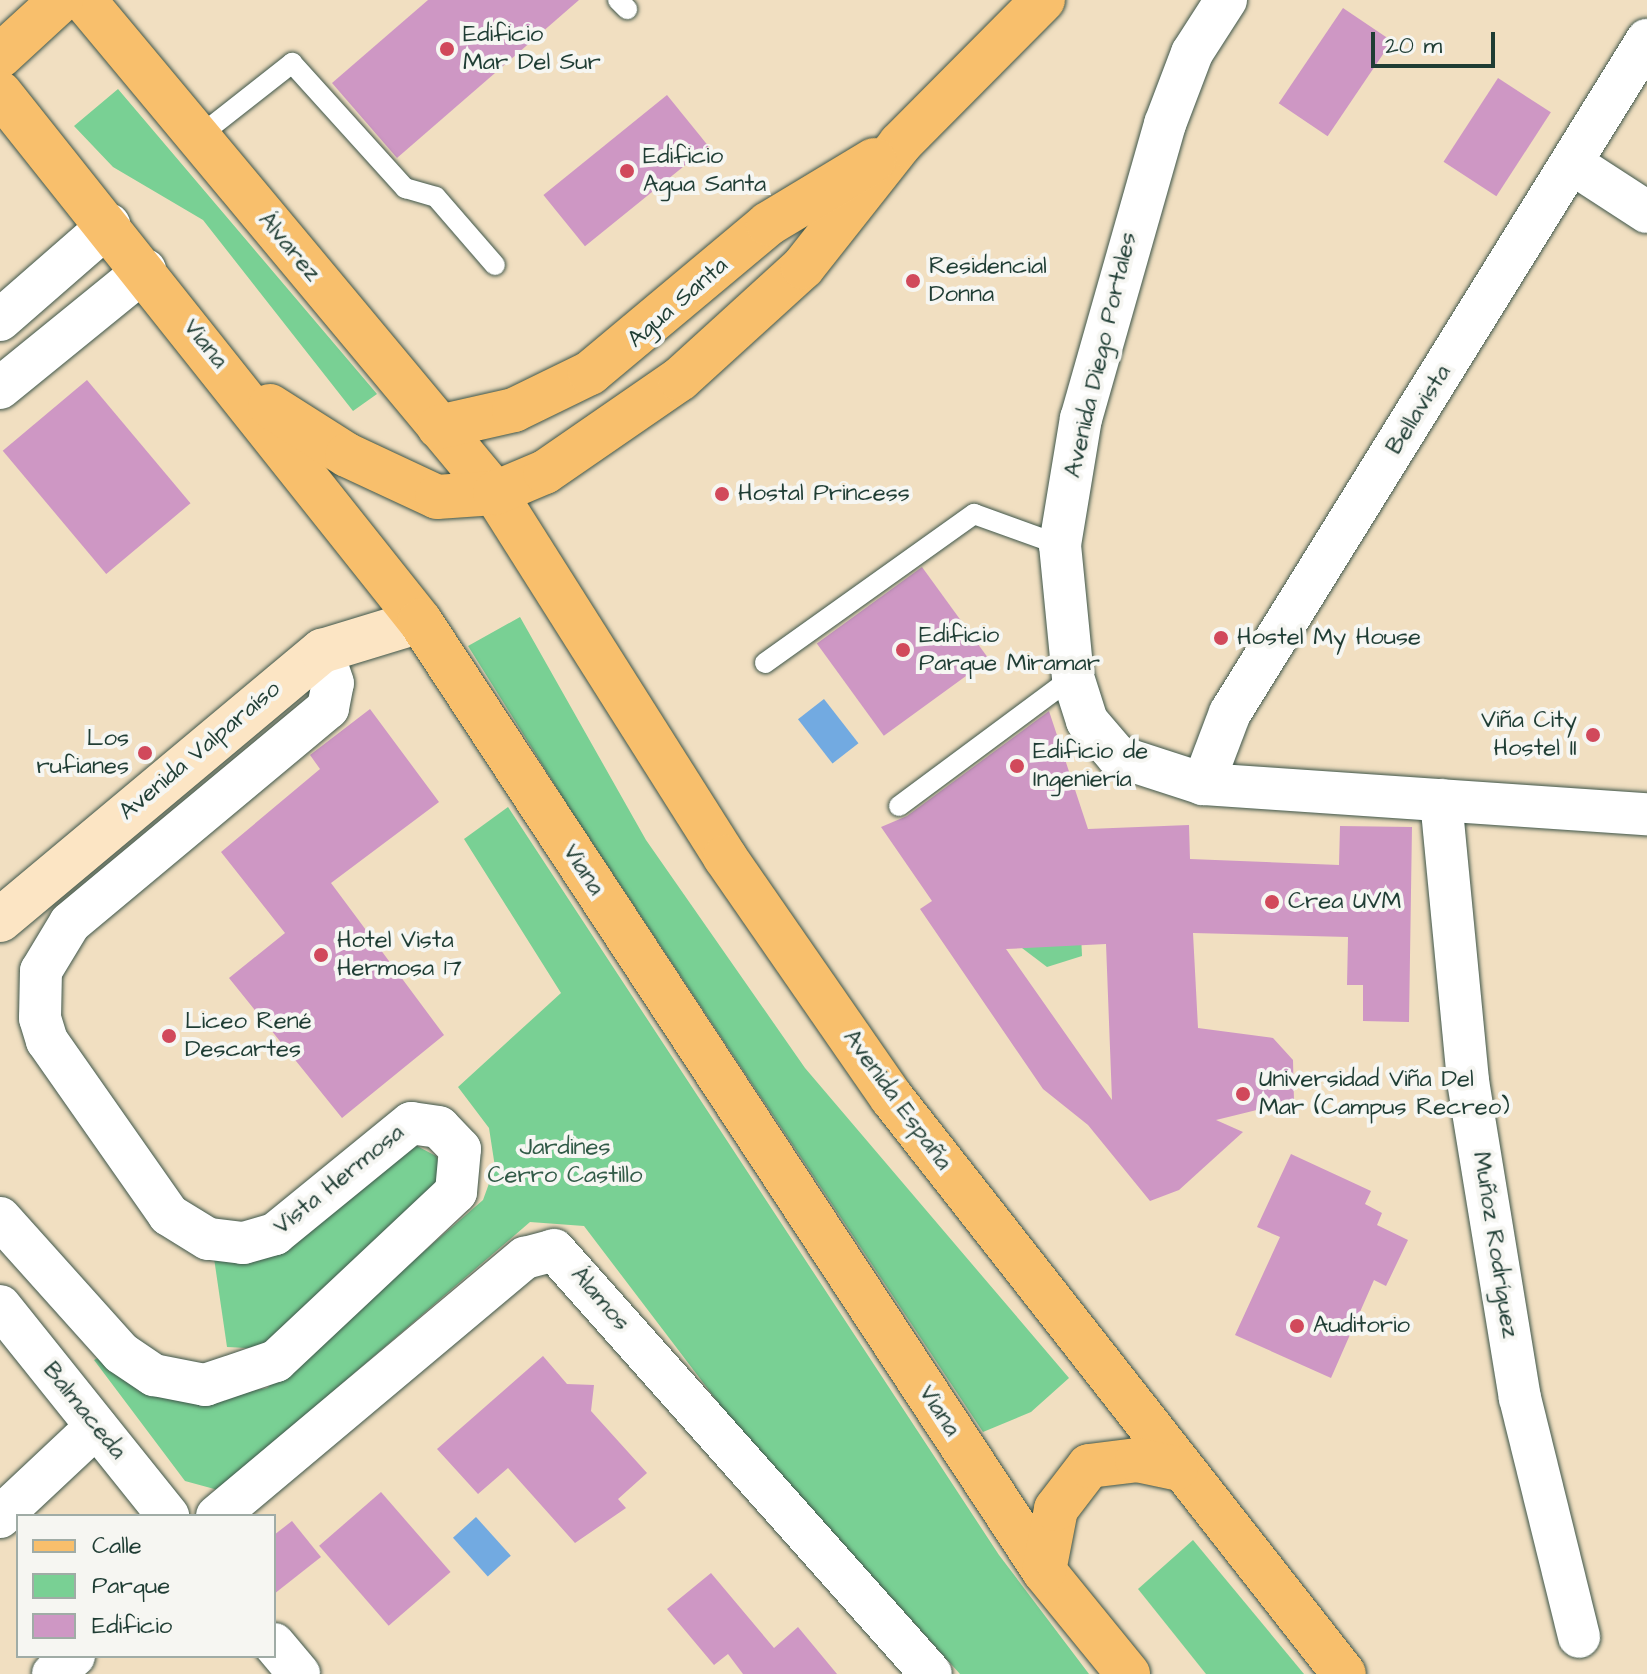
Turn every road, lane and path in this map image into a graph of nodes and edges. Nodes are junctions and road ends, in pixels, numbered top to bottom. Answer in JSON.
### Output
{"nodes":[{"id":1,"x":61,"y":0,"type":"edge"},
{"id":2,"x":84,"y":0,"type":"edge"},
{"id":3,"x":1043,"y":0,"type":"edge"},
{"id":4,"x":1226,"y":0,"type":"edge"},
{"id":5,"x":1647,"y":40,"type":"edge"},
{"id":6,"x":0,"y":56,"type":"edge"},
{"id":7,"x":0,"y":93,"type":"edge"},
{"id":8,"x":198,"y":137,"type":"junction"},
{"id":9,"x":900,"y":144,"type":"junction"},
{"id":10,"x":1573,"y":164,"type":"junction"},
{"id":11,"x":1647,"y":212,"type":"edge"},
{"id":12,"x":109,"y":225,"type":"junction"},
{"id":13,"x":495,"y":265,"type":"dead end"},
{"id":14,"x":145,"y":270,"type":"junction"},
{"id":15,"x":0,"y":320,"type":"edge"},
{"id":16,"x":0,"y":388,"type":"edge"},
{"id":17,"x":242,"y":389,"type":"junction"},
{"id":18,"x":439,"y":427,"type":"junction"},
{"id":19,"x":495,"y":493,"type":"junction"},
{"id":20,"x":1060,"y":545,"type":"junction"},
{"id":21,"x":420,"y":621,"type":"junction"},
{"id":22,"x":322,"y":651,"type":"junction"},
{"id":23,"x":765,"y":663,"type":"dead end"},
{"id":24,"x":1073,"y":677,"type":"junction"},
{"id":25,"x":1203,"y":784,"type":"junction"},
{"id":26,"x":1441,"y":800,"type":"junction"},
{"id":27,"x":899,"y":806,"type":"dead end"},
{"id":28,"x":1647,"y":814,"type":"edge"},
{"id":29,"x":0,"y":920,"type":"edge"},
{"id":30,"x":0,"y":1218,"type":"edge"},
{"id":31,"x":0,"y":1306,"type":"edge"},
{"id":32,"x":96,"y":1427,"type":"junction"},
{"id":33,"x":1176,"y":1468,"type":"junction"},
{"id":34,"x":166,"y":1514,"type":"edge"},
{"id":35,"x":219,"y":1514,"type":"edge"},
{"id":36,"x":0,"y":1517,"type":"edge"},
{"id":37,"x":1044,"y":1571,"type":"junction"},
{"id":38,"x":1579,"y":1637,"type":"dead end"},
{"id":39,"x":276,"y":1646,"type":"edge"},
{"id":40,"x":72,"y":1658,"type":"edge"},
{"id":41,"x":913,"y":1668,"type":"edge"},
{"id":42,"x":53,"y":1674,"type":"edge"},
{"id":43,"x":299,"y":1674,"type":"edge"},
{"id":44,"x":1128,"y":1674,"type":"edge"},
{"id":45,"x":1344,"y":1674,"type":"edge"}],
"edges":[{"from":1,"to":6,"type":"main road"},
{"from":2,"to":8,"type":"main road","name":"Álvarez"},
{"from":3,"to":9,"type":"main road","name":"Agua Santa"},
{"from":4,"to":20,"type":"street","name":"Avenida Diego Portales"},
{"from":5,"to":10,"type":"street","name":"Bellavista"},
{"from":7,"to":12,"type":"main road","name":"Viana"},
{"from":8,"to":13,"type":"lane"},
{"from":8,"to":18,"type":"main road","name":"Álvarez"},
{"from":9,"to":18,"type":"main road","name":"Agua Santa"},
{"from":9,"to":19,"type":"main road","name":"Agua Santa"},
{"from":10,"to":11,"type":"street"},
{"from":10,"to":25,"type":"street","name":"Bellavista"},
{"from":12,"to":14,"type":"main road","name":"Viana"},
{"from":12,"to":15,"type":"street"},
{"from":14,"to":16,"type":"street"},
{"from":14,"to":17,"type":"main road","name":"Viana"},
{"from":17,"to":19,"type":"main road"},
{"from":17,"to":21,"type":"main road","name":"Viana"},
{"from":18,"to":19,"type":"main road","name":"Álvarez"},
{"from":19,"to":33,"type":"main road","name":"Avenida España"},
{"from":20,"to":23,"type":"lane"},
{"from":20,"to":24,"type":"street","name":"Avenida Diego Portales"},
{"from":21,"to":22,"type":"street","name":"Avenida Valparaíso"},
{"from":21,"to":37,"type":"main road","name":"Viana"},
{"from":22,"to":29,"type":"street","name":"Avenida Valparaíso"},
{"from":22,"to":30,"type":"street","name":"Vista Hermosa"},
{"from":24,"to":25,"type":"street","name":"Avenida Diego Portales"},
{"from":24,"to":27,"type":"lane"},
{"from":25,"to":26,"type":"street","name":"Avenida Diego Portales"},
{"from":26,"to":28,"type":"street","name":"Avenida Diego Portales"},
{"from":26,"to":38,"type":"street","name":"Muñoz Rodríguez"},
{"from":31,"to":32,"type":"street","name":"Balmaceda"},
{"from":32,"to":34,"type":"street","name":"Balmaceda"},
{"from":32,"to":36,"type":"street"},
{"from":33,"to":37,"type":"main road"},
{"from":33,"to":45,"type":"main road","name":"Avenida España"},
{"from":35,"to":41,"type":"street","name":"Álamos"},
{"from":37,"to":44,"type":"main road","name":"Viana"},
{"from":39,"to":43,"type":"street"},
{"from":40,"to":42,"type":"street"}]}
